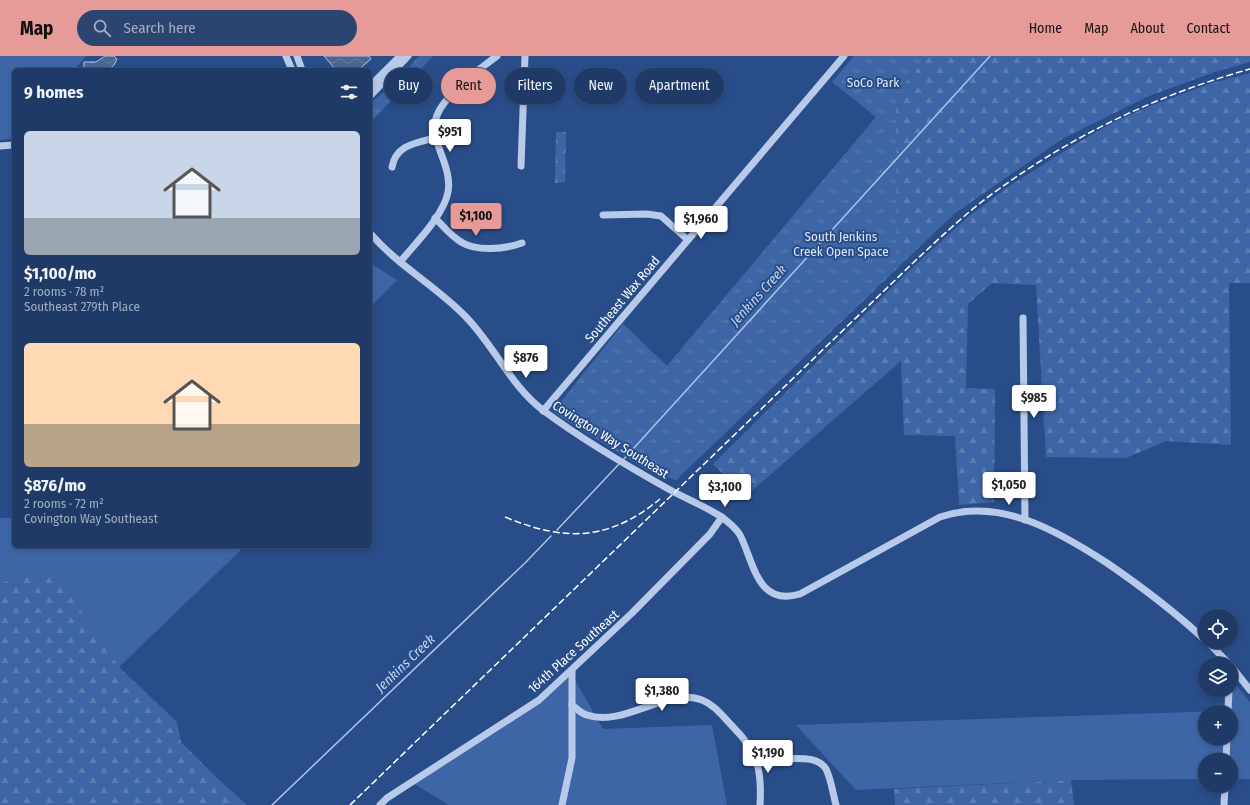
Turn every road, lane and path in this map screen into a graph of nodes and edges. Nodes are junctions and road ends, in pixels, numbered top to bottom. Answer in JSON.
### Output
{"nodes":[{"id":1,"x":286,"y":56,"type":"edge"},
{"id":2,"x":296,"y":56,"type":"edge"},
{"id":3,"x":400,"y":56,"type":"edge"},
{"id":4,"x":408,"y":56,"type":"edge"},
{"id":5,"x":497,"y":56,"type":"edge"},
{"id":6,"x":525,"y":56,"type":"edge"},
{"id":7,"x":844,"y":56,"type":"edge"},
{"id":8,"x":291,"y":68,"type":"edge"},
{"id":9,"x":301,"y":68,"type":"edge"},
{"id":10,"x":372,"y":84,"type":"edge"},
{"id":11,"x":372,"y":94,"type":"edge"},
{"id":12,"x":435,"y":138,"type":"junction"},
{"id":13,"x":12,"y":145,"type":"edge"},
{"id":14,"x":0,"y":146,"type":"edge"},
{"id":15,"x":521,"y":166,"type":"dead end"},
{"id":16,"x":392,"y":167,"type":"dead end"},
{"id":17,"x":603,"y":215,"type":"dead end"},
{"id":18,"x":435,"y":218,"type":"junction"},
{"id":19,"x":372,"y":235,"type":"edge"},
{"id":20,"x":688,"y":240,"type":"junction"},
{"id":21,"x":522,"y":243,"type":"dead end"},
{"id":22,"x":400,"y":262,"type":"junction"},
{"id":23,"x":1023,"y":318,"type":"dead end"},
{"id":24,"x":543,"y":411,"type":"junction"},
{"id":25,"x":722,"y":517,"type":"junction"},
{"id":26,"x":1025,"y":520,"type":"junction"},
{"id":27,"x":1198,"y":634,"type":"edge"},
{"id":28,"x":1215,"y":649,"type":"edge"},
{"id":29,"x":1222,"y":657,"type":"edge"},
{"id":30,"x":572,"y":671,"type":"junction"},
{"id":31,"x":1238,"y":675,"type":"edge"},
{"id":32,"x":1250,"y":690,"type":"edge"},
{"id":33,"x":572,"y":705,"type":"junction"},
{"id":34,"x":751,"y":747,"type":"junction"},
{"id":35,"x":1225,"y":793,"type":"edge"},
{"id":36,"x":380,"y":805,"type":"edge"},
{"id":37,"x":562,"y":805,"type":"edge"},
{"id":38,"x":760,"y":805,"type":"edge"},
{"id":39,"x":836,"y":805,"type":"edge"},
{"id":40,"x":1224,"y":805,"type":"edge"}],
"edges":[{"from":1,"to":8,"type":"street"},
{"from":2,"to":9,"type":"street"},
{"from":3,"to":10,"type":"street"},
{"from":4,"to":11,"type":"street"},
{"from":5,"to":12,"type":"street"},
{"from":6,"to":15,"type":"street"},
{"from":7,"to":20,"type":"street","name":"Southeast Wax Road"},
{"from":12,"to":16,"type":"street"},
{"from":12,"to":18,"type":"street"},
{"from":13,"to":14,"type":"street"},
{"from":17,"to":20,"type":"street"},
{"from":18,"to":21,"type":"street"},
{"from":18,"to":22,"type":"street"},
{"from":19,"to":22,"type":"street","name":"Covington Way Southeast"},
{"from":20,"to":24,"type":"street","name":"Southeast Wax Road"},
{"from":22,"to":24,"type":"street","name":"Covington Way Southeast"},
{"from":23,"to":26,"type":"street"},
{"from":24,"to":25,"type":"street","name":"Covington Way Southeast"},
{"from":25,"to":26,"type":"street","name":"Covington Way Southeast"},
{"from":25,"to":30,"type":"street","name":"164th Place Southeast"},
{"from":26,"to":27,"type":"street"},
{"from":28,"to":29,"type":"street"},
{"from":30,"to":33,"type":"street"},
{"from":30,"to":36,"type":"street","name":"164th Place Southeast"},
{"from":31,"to":32,"type":"street"},
{"from":33,"to":34,"type":"street"},
{"from":33,"to":37,"type":"street"},
{"from":34,"to":38,"type":"street"},
{"from":34,"to":39,"type":"street"},
{"from":35,"to":40,"type":"street"}]}
